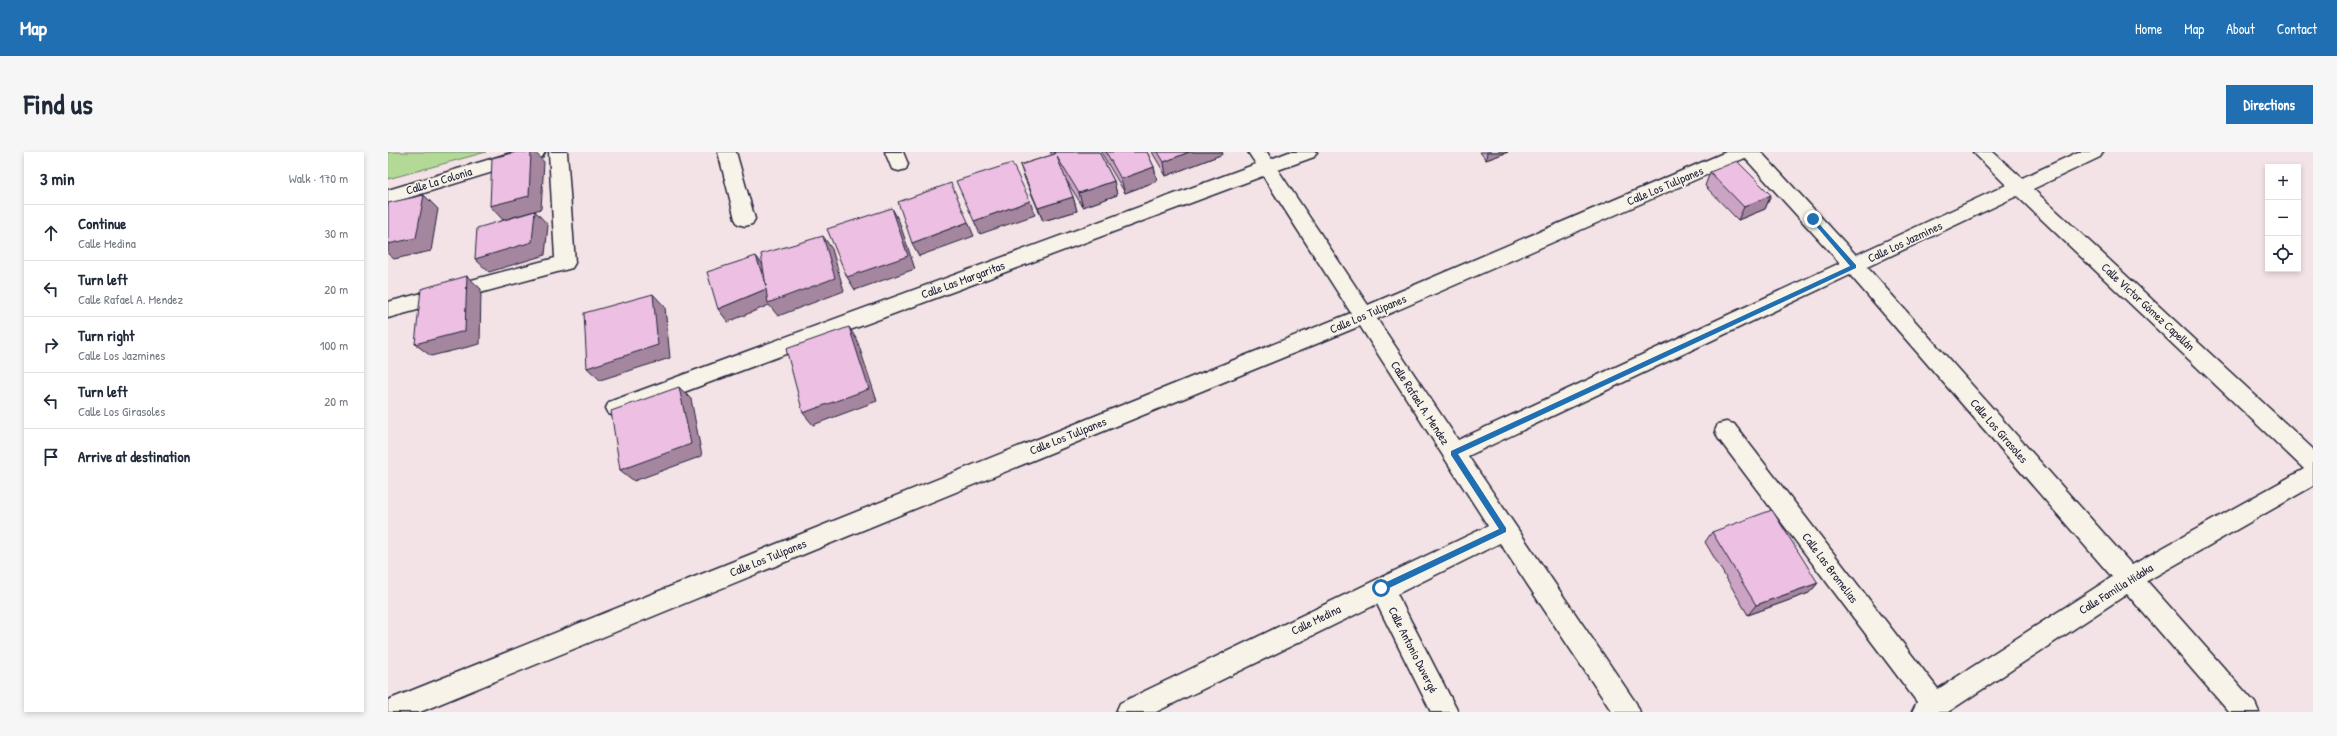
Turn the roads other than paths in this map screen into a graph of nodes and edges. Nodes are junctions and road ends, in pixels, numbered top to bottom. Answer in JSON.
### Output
{"nodes":[{"id":1,"x":536,"y":152,"type":"edge"},
{"id":2,"x":558,"y":152,"type":"edge"},
{"id":3,"x":727,"y":152,"type":"edge"},
{"id":4,"x":1308,"y":152,"type":"edge"},
{"id":5,"x":1743,"y":152,"type":"edge"},
{"id":6,"x":1750,"y":152,"type":"edge"},
{"id":7,"x":1982,"y":152,"type":"edge"},
{"id":8,"x":2094,"y":152,"type":"edge"},
{"id":9,"x":1262,"y":160,"type":"edge"},
{"id":10,"x":2020,"y":187,"type":"junction"},
{"id":11,"x":388,"y":197,"type":"edge"},
{"id":12,"x":745,"y":219,"type":"dead end"},
{"id":13,"x":1854,"y":266,"type":"junction"},
{"id":14,"x":388,"y":310,"type":"edge"},
{"id":15,"x":1364,"y":316,"type":"junction"},
{"id":16,"x":617,"y":408,"type":"edge"},
{"id":17,"x":1726,"y":431,"type":"dead end"},
{"id":18,"x":1453,"y":453,"type":"junction"},
{"id":19,"x":2313,"y":463,"type":"edge"},
{"id":20,"x":2313,"y":475,"type":"edge"},
{"id":21,"x":1504,"y":530,"type":"junction"},
{"id":22,"x":2129,"y":579,"type":"junction"},
{"id":23,"x":1381,"y":588,"type":"junction"},
{"id":24,"x":1930,"y":708,"type":"edge"},
{"id":25,"x":389,"y":712,"type":"edge"},
{"id":26,"x":1129,"y":712,"type":"edge"},
{"id":27,"x":1445,"y":712,"type":"edge"},
{"id":28,"x":1627,"y":712,"type":"edge"},
{"id":29,"x":2246,"y":712,"type":"edge"}],
"edges":[{"from":1,"to":11,"type":"street","name":"Calle La Colonia"},
{"from":2,"to":14,"type":"street"},
{"from":3,"to":12,"type":"street"},
{"from":4,"to":9,"type":"street","name":"Calle Las Margaritas"},
{"from":5,"to":15,"type":"street","name":"Calle Los Tulipanes"},
{"from":6,"to":13,"type":"street","name":"Calle Los Girasoles"},
{"from":7,"to":10,"type":"street","name":"Calle Víctor Gómez Capellán"},
{"from":8,"to":10,"type":"street","name":"Calle Los Jazmines"},
{"from":9,"to":15,"type":"street","name":"Calle Rafael A. Mendez"},
{"from":9,"to":16,"type":"street","name":"Calle Las Margaritas"},
{"from":10,"to":13,"type":"street","name":"Calle Los Jazmines"},
{"from":10,"to":19,"type":"street","name":"Calle Víctor Gómez Capellán"},
{"from":13,"to":18,"type":"street","name":"Calle Los Jazmines"},
{"from":13,"to":22,"type":"street","name":"Calle Los Girasoles"},
{"from":15,"to":18,"type":"street","name":"Calle Rafael A. Mendez"},
{"from":15,"to":25,"type":"street","name":"Calle Los Tulipanes"},
{"from":17,"to":24,"type":"street","name":"Calle Las Bromelias"},
{"from":18,"to":21,"type":"street","name":"Calle Rafael A. Mendez"},
{"from":20,"to":22,"type":"street","name":"Calle Familia Hidaka"},
{"from":21,"to":23,"type":"street","name":"Calle Medina"},
{"from":21,"to":28,"type":"street","name":"Calle Rafael A. Mendez"},
{"from":22,"to":24,"type":"street","name":"Calle Familia Hidaka"},
{"from":22,"to":29,"type":"street","name":"Calle Los Girasoles"},
{"from":23,"to":26,"type":"street","name":"Calle Medina"},
{"from":23,"to":27,"type":"street","name":"Calle Antonio Duvergé"}]}
